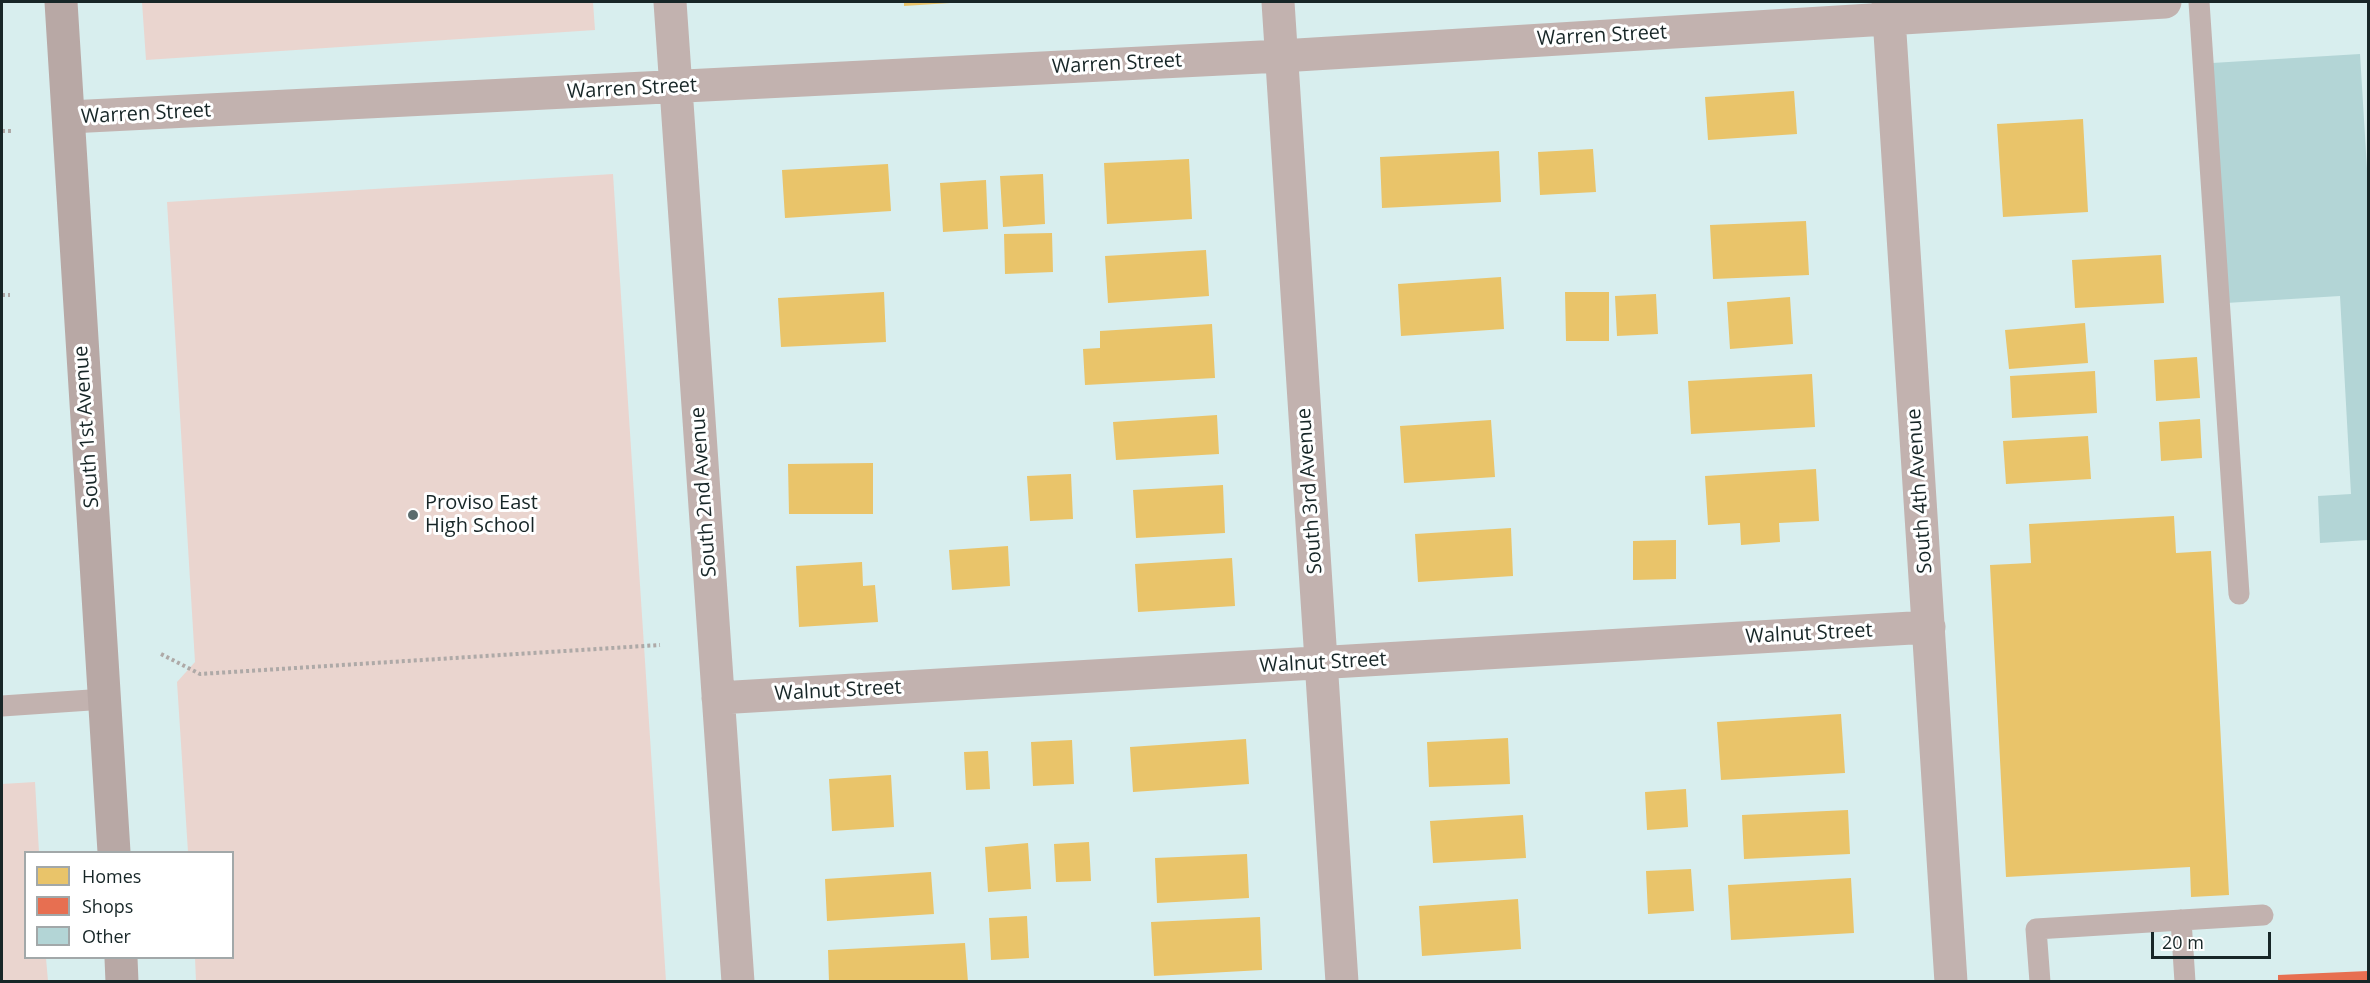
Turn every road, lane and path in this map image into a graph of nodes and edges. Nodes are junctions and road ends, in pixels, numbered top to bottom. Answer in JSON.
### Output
{"nodes":[{"id":1,"x":61,"y":2,"type":"edge"},
{"id":2,"x":670,"y":2,"type":"edge"},
{"id":3,"x":1278,"y":2,"type":"edge"},
{"id":4,"x":2164,"y":2,"type":"edge"},
{"id":5,"x":2199,"y":2,"type":"edge"},
{"id":6,"x":1889,"y":10,"type":"edge"},
{"id":7,"x":1281,"y":56,"type":"junction"},
{"id":8,"x":675,"y":87,"type":"junction"},
{"id":9,"x":69,"y":117,"type":"junction"},
{"id":10,"x":14,"y":130,"type":"dead end"},
{"id":11,"x":2,"y":131,"type":"edge"},
{"id":12,"x":2,"y":295,"type":"edge"},
{"id":13,"x":10,"y":295,"type":"dead end"},
{"id":14,"x":2239,"y":594,"type":"dead end"},
{"id":15,"x":1929,"y":627,"type":"junction"},
{"id":16,"x":660,"y":645,"type":"dead end"},
{"id":17,"x":162,"y":654,"type":"dead end"},
{"id":18,"x":1321,"y":663,"type":"junction"},
{"id":19,"x":718,"y":698,"type":"junction"},
{"id":20,"x":105,"y":699,"type":"junction"},
{"id":21,"x":2,"y":705,"type":"edge"},
{"id":22,"x":114,"y":851,"type":"edge"},
{"id":23,"x":2263,"y":915,"type":"dead end"},
{"id":24,"x":2181,"y":920,"type":"junction"},
{"id":25,"x":121,"y":959,"type":"edge"},
{"id":26,"x":122,"y":981,"type":"edge"},
{"id":27,"x":738,"y":981,"type":"edge"},
{"id":28,"x":1342,"y":981,"type":"edge"},
{"id":29,"x":1952,"y":981,"type":"edge"},
{"id":30,"x":2040,"y":981,"type":"edge"},
{"id":31,"x":2185,"y":981,"type":"edge"}],
"edges":[{"from":1,"to":9,"type":"main road","name":"South 1st Avenue"},
{"from":2,"to":8,"type":"street","name":"South 2nd Avenue"},
{"from":3,"to":7,"type":"street","name":"South 3rd Avenue"},
{"from":4,"to":6,"type":"street","name":"Warren Street"},
{"from":5,"to":14,"type":"lane"},
{"from":6,"to":7,"type":"street","name":"Warren Street"},
{"from":6,"to":15,"type":"street","name":"South 4th Avenue"},
{"from":7,"to":8,"type":"street","name":"Warren Street"},
{"from":7,"to":18,"type":"street","name":"South 3rd Avenue"},
{"from":8,"to":9,"type":"street","name":"Warren Street"},
{"from":8,"to":19,"type":"street","name":"South 2nd Avenue"},
{"from":9,"to":20,"type":"main road","name":"South 1st Avenue"},
{"from":10,"to":11,"type":"path"},
{"from":12,"to":13,"type":"path"},
{"from":15,"to":18,"type":"street","name":"Walnut Street"},
{"from":15,"to":29,"type":"street","name":"South 4th Avenue"},
{"from":16,"to":17,"type":"path"},
{"from":18,"to":19,"type":"street","name":"Walnut Street"},
{"from":18,"to":28,"type":"street","name":"South 3rd Avenue"},
{"from":19,"to":27,"type":"street","name":"South 2nd Avenue"},
{"from":20,"to":21,"type":"lane"},
{"from":20,"to":22,"type":"main road","name":"South 1st Avenue"},
{"from":23,"to":24,"type":"lane"},
{"from":24,"to":30,"type":"lane"},
{"from":24,"to":31,"type":"lane"},
{"from":25,"to":26,"type":"main road"}]}
